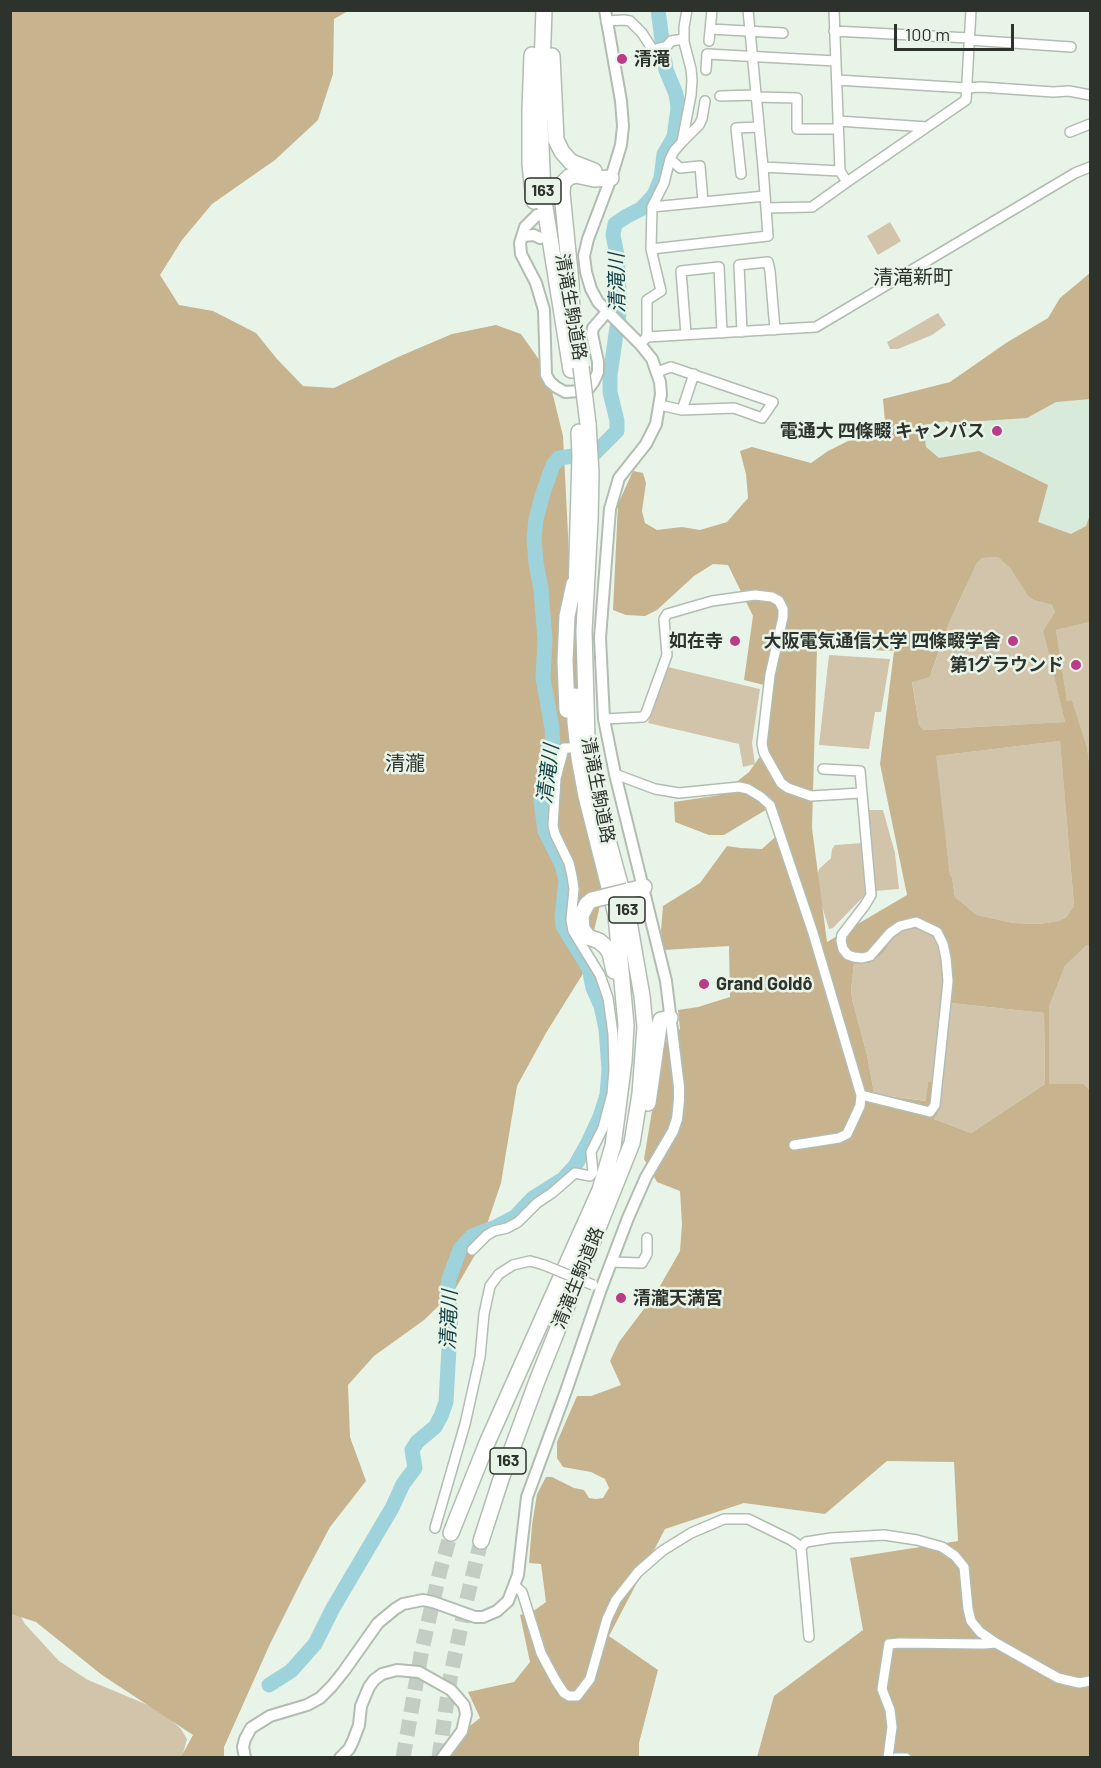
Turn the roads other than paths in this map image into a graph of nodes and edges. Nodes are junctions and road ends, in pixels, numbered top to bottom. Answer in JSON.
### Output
{"nodes":[{"id":1,"x":535,"y":10,"type":"edge"},
{"id":2,"x":544,"y":10,"type":"edge"},
{"id":3,"x":555,"y":10,"type":"edge"},
{"id":4,"x":687,"y":10,"type":"edge"},
{"id":5,"x":712,"y":10,"type":"edge"},
{"id":6,"x":748,"y":10,"type":"edge"},
{"id":7,"x":834,"y":10,"type":"edge"},
{"id":8,"x":971,"y":10,"type":"edge"},
{"id":9,"x":606,"y":16,"type":"edge"},
{"id":10,"x":710,"y":29,"type":"junction"},
{"id":11,"x":750,"y":31,"type":"junction"},
{"id":12,"x":834,"y":31,"type":"junction"},
{"id":13,"x":783,"y":33,"type":"dead end"},
{"id":14,"x":684,"y":39,"type":"junction"},
{"id":15,"x":969,"y":39,"type":"junction"},
{"id":16,"x":709,"y":40,"type":"dead end"},
{"id":17,"x":1071,"y":47,"type":"dead end"},
{"id":18,"x":552,"y":56,"type":"junction"},
{"id":19,"x":752,"y":57,"type":"junction"},
{"id":20,"x":836,"y":61,"type":"junction"},
{"id":21,"x":706,"y":70,"type":"dead end"},
{"id":22,"x":837,"y":80,"type":"junction"},
{"id":23,"x":967,"y":88,"type":"junction"},
{"id":24,"x":1090,"y":94,"type":"edge"},
{"id":25,"x":720,"y":96,"type":"dead end"},
{"id":26,"x":755,"y":96,"type":"junction"},
{"id":27,"x":705,"y":101,"type":"dead end"},
{"id":28,"x":1090,"y":124,"type":"edge"},
{"id":29,"x":838,"y":125,"type":"junction"},
{"id":30,"x":759,"y":127,"type":"junction"},
{"id":31,"x":927,"y":127,"type":"junction"},
{"id":32,"x":1070,"y":132,"type":"dead end"},
{"id":33,"x":682,"y":142,"type":"junction"},
{"id":34,"x":670,"y":159,"type":"junction"},
{"id":35,"x":763,"y":167,"type":"junction"},
{"id":36,"x":1090,"y":167,"type":"edge"},
{"id":37,"x":840,"y":171,"type":"junction"},
{"id":38,"x":741,"y":174,"type":"dead end"},
{"id":39,"x":610,"y":178,"type":"junction"},
{"id":40,"x":847,"y":182,"type":"junction"},
{"id":41,"x":765,"y":196,"type":"junction"},
{"id":42,"x":702,"y":202,"type":"junction"},
{"id":43,"x":652,"y":207,"type":"junction"},
{"id":44,"x":766,"y":207,"type":"junction"},
{"id":45,"x":537,"y":215,"type":"junction"},
{"id":46,"x":523,"y":236,"type":"junction"},
{"id":47,"x":540,"y":238,"type":"junction"},
{"id":48,"x":651,"y":249,"type":"junction"},
{"id":49,"x":572,"y":314,"type":"junction"},
{"id":50,"x":609,"y":314,"type":"junction"},
{"id":51,"x":775,"y":330,"type":"junction"},
{"id":52,"x":742,"y":332,"type":"junction"},
{"id":53,"x":722,"y":333,"type":"junction"},
{"id":54,"x":686,"y":334,"type":"junction"},
{"id":55,"x":640,"y":339,"type":"junction"},
{"id":56,"x":569,"y":350,"type":"junction"},
{"id":57,"x":576,"y":368,"type":"junction"},
{"id":58,"x":657,"y":372,"type":"junction"},
{"id":59,"x":694,"y":374,"type":"junction"},
{"id":60,"x":660,"y":405,"type":"junction"},
{"id":61,"x":682,"y":411,"type":"junction"},
{"id":62,"x":583,"y":424,"type":"junction"},
{"id":63,"x":577,"y":574,"type":"junction"},
{"id":64,"x":604,"y":719,"type":"junction"},
{"id":65,"x":570,"y":748,"type":"junction"},
{"id":66,"x":823,"y":769,"type":"dead end"},
{"id":67,"x":615,"y":774,"type":"junction"},
{"id":68,"x":861,"y":793,"type":"junction"},
{"id":69,"x":644,"y":887,"type":"junction"},
{"id":70,"x":609,"y":926,"type":"junction"},
{"id":71,"x":599,"y":941,"type":"junction"},
{"id":72,"x":616,"y":978,"type":"junction"},
{"id":73,"x":670,"y":1018,"type":"junction"},
{"id":74,"x":624,"y":1061,"type":"junction"},
{"id":75,"x":861,"y":1095,"type":"junction"},
{"id":76,"x":794,"y":1145,"type":"dead end"},
{"id":77,"x":614,"y":1187,"type":"junction"},
{"id":78,"x":646,"y":1238,"type":"dead end"},
{"id":79,"x":472,"y":1250,"type":"dead end"},
{"id":80,"x":611,"y":1262,"type":"junction"},
{"id":81,"x":597,"y":1287,"type":"junction"},
{"id":82,"x":435,"y":1528,"type":"dead end"},
{"id":83,"x":451,"y":1533,"type":"tunnel mouth"},
{"id":84,"x":481,"y":1541,"type":"tunnel mouth"},
{"id":85,"x":801,"y":1547,"type":"junction"},
{"id":86,"x":514,"y":1586,"type":"junction"},
{"id":87,"x":809,"y":1637,"type":"dead end"},
{"id":88,"x":996,"y":1643,"type":"junction"},
{"id":89,"x":1090,"y":1681,"type":"edge"},
{"id":90,"x":245,"y":1758,"type":"edge"},
{"id":91,"x":340,"y":1758,"type":"edge"},
{"id":92,"x":442,"y":1758,"type":"edge"},
{"id":93,"x":888,"y":1758,"type":"edge"},
{"id":94,"x":896,"y":1758,"type":"edge"},
{"id":95,"x":906,"y":1758,"type":"edge"}],
"edges":[{"from":1,"to":45,"type":"highway"},
{"from":2,"to":56,"type":"highway","name":"清滝生駒道路","number":"163"},
{"from":3,"to":18,"type":"highway","name":"清滝生駒道路","number":"163"},
{"from":4,"to":14,"type":"street"},
{"from":5,"to":10,"type":"street"},
{"from":6,"to":11,"type":"street"},
{"from":7,"to":12,"type":"street"},
{"from":8,"to":15,"type":"street"},
{"from":9,"to":14,"type":"street"},
{"from":9,"to":39,"type":"street"},
{"from":10,"to":11,"type":"street"},
{"from":10,"to":16,"type":"street"},
{"from":11,"to":13,"type":"street"},
{"from":11,"to":19,"type":"street"},
{"from":12,"to":15,"type":"street"},
{"from":12,"to":20,"type":"street"},
{"from":14,"to":33,"type":"street"},
{"from":15,"to":17,"type":"street"},
{"from":15,"to":23,"type":"street"},
{"from":18,"to":39,"type":"highway"},
{"from":18,"to":49,"type":"highway","name":"清滝生駒道路","number":"163"},
{"from":19,"to":20,"type":"street"},
{"from":19,"to":21,"type":"street"},
{"from":19,"to":26,"type":"street"},
{"from":20,"to":22,"type":"street"},
{"from":22,"to":23,"type":"street"},
{"from":22,"to":29,"type":"street"},
{"from":23,"to":24,"type":"street"},
{"from":23,"to":31,"type":"street"},
{"from":25,"to":26,"type":"street"},
{"from":26,"to":29,"type":"street"},
{"from":26,"to":30,"type":"street"},
{"from":27,"to":33,"type":"street"},
{"from":28,"to":32,"type":"street"},
{"from":29,"to":31,"type":"street"},
{"from":29,"to":37,"type":"street"},
{"from":30,"to":35,"type":"street"},
{"from":30,"to":38,"type":"street"},
{"from":31,"to":40,"type":"street"},
{"from":33,"to":34,"type":"street"},
{"from":34,"to":42,"type":"street"},
{"from":34,"to":43,"type":"street"},
{"from":35,"to":37,"type":"street"},
{"from":35,"to":41,"type":"street"},
{"from":36,"to":51,"type":"street"},
{"from":37,"to":40,"type":"street"},
{"from":39,"to":49,"type":"highway"},
{"from":39,"to":50,"type":"street"},
{"from":40,"to":44,"type":"street"},
{"from":41,"to":42,"type":"street"},
{"from":41,"to":44,"type":"street"},
{"from":42,"to":43,"type":"street"},
{"from":43,"to":48,"type":"street"},
{"from":44,"to":48,"type":"street"},
{"from":45,"to":46,"type":"street"},
{"from":45,"to":47,"type":"highway"},
{"from":46,"to":47,"type":"street"},
{"from":46,"to":50,"type":"street"},
{"from":47,"to":56,"type":"highway"},
{"from":48,"to":55,"type":"street"},
{"from":49,"to":57,"type":"highway","name":"清滝生駒道路","number":"163"},
{"from":50,"to":55,"type":"street"},
{"from":51,"to":52,"type":"street"},
{"from":51,"to":52,"type":"street"},
{"from":52,"to":53,"type":"street"},
{"from":53,"to":54,"type":"street"},
{"from":53,"to":54,"type":"street"},
{"from":54,"to":55,"type":"street"},
{"from":55,"to":58,"type":"street"},
{"from":56,"to":57,"type":"highway","name":"清滝生駒道路","number":"163"},
{"from":57,"to":62,"type":"highway","name":"清滝生駒道路","number":"163"},
{"from":58,"to":59,"type":"street"},
{"from":58,"to":60,"type":"street"},
{"from":59,"to":61,"type":"street"},
{"from":59,"to":61,"type":"street"},
{"from":60,"to":61,"type":"street"},
{"from":60,"to":64,"type":"street"},
{"from":62,"to":63,"type":"highway","name":"清滝生駒道路","number":"163"},
{"from":62,"to":77,"type":"highway","name":"清滝生駒道路","number":"163"},
{"from":63,"to":65,"type":"highway"},
{"from":63,"to":74,"type":"highway","name":"清滝生駒道路","number":"163"},
{"from":64,"to":67,"type":"street"},
{"from":64,"to":68,"type":"street"},
{"from":65,"to":70,"type":"highway"},
{"from":65,"to":79,"type":"street"},
{"from":66,"to":68,"type":"street"},
{"from":67,"to":69,"type":"street"},
{"from":67,"to":75,"type":"street"},
{"from":68,"to":75,"type":"street"},
{"from":69,"to":71,"type":"highway","bridge":true},
{"from":69,"to":73,"type":"street"},
{"from":70,"to":71,"type":"highway"},
{"from":70,"to":72,"type":"highway"},
{"from":71,"to":72,"type":"highway"},
{"from":72,"to":74,"type":"highway"},
{"from":73,"to":77,"type":"highway","number":"163"},
{"from":73,"to":80,"type":"street"},
{"from":74,"to":83,"type":"highway","name":"清滝生駒道路","number":"163"},
{"from":75,"to":76,"type":"street"},
{"from":77,"to":84,"type":"highway","name":"清滝生駒道路","number":"163"},
{"from":78,"to":80,"type":"street"},
{"from":80,"to":81,"type":"street"},
{"from":81,"to":82,"type":"street","bridge":true},
{"from":81,"to":86,"type":"street"},
{"from":85,"to":86,"type":"street"},
{"from":85,"to":87,"type":"street"},
{"from":85,"to":88,"type":"street"},
{"from":86,"to":90,"type":"street"},
{"from":88,"to":89,"type":"street"},
{"from":88,"to":93,"type":"street"},
{"from":91,"to":92,"type":"street"},
{"from":94,"to":95,"type":"street"}]}
